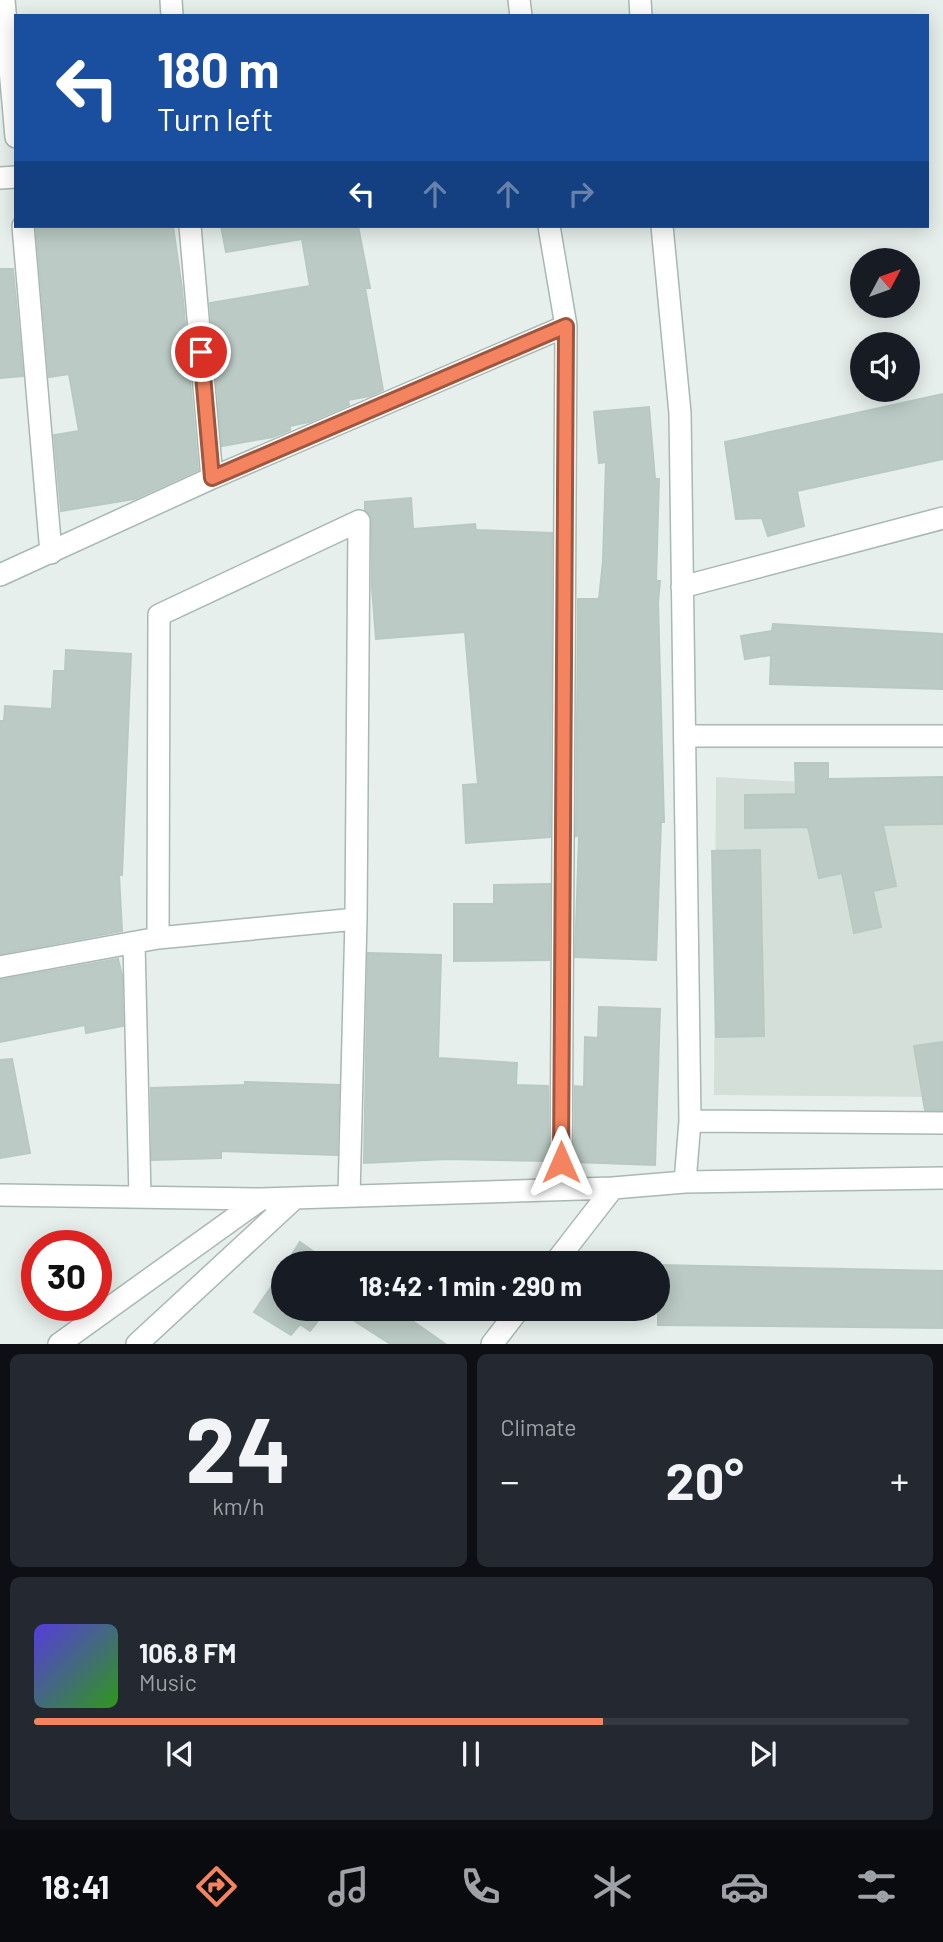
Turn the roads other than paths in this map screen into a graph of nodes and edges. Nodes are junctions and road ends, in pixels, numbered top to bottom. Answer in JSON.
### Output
{"nodes":[{"id":1,"x":4,"y":0,"type":"edge"},
{"id":2,"x":14,"y":113,"type":"edge"},
{"id":3,"x":23,"y":228,"type":"edge"},
{"id":4,"x":190,"y":228,"type":"edge"},
{"id":5,"x":549,"y":228,"type":"edge"},
{"id":6,"x":662,"y":228,"type":"edge"},
{"id":7,"x":566,"y":326,"type":"junction"},
{"id":8,"x":212,"y":478,"type":"junction"},
{"id":9,"x":943,"y":518,"type":"edge"},
{"id":10,"x":51,"y":553,"type":"junction"},
{"id":11,"x":0,"y":575,"type":"edge"},
{"id":12,"x":682,"y":587,"type":"junction"},
{"id":13,"x":685,"y":736,"type":"junction"},
{"id":14,"x":943,"y":736,"type":"edge"},
{"id":15,"x":356,"y":919,"type":"junction"},
{"id":16,"x":158,"y":938,"type":"junction"},
{"id":17,"x":134,"y":943,"type":"junction"},
{"id":18,"x":0,"y":967,"type":"edge"},
{"id":19,"x":690,"y":1121,"type":"junction"},
{"id":20,"x":943,"y":1123,"type":"edge"},
{"id":21,"x":943,"y":1178,"type":"edge"},
{"id":22,"x":685,"y":1182,"type":"junction"},
{"id":23,"x":613,"y":1188,"type":"junction"},
{"id":24,"x":561,"y":1189,"type":"junction"},
{"id":25,"x":0,"y":1195,"type":"edge"},
{"id":26,"x":349,"y":1196,"type":"junction"},
{"id":27,"x":140,"y":1197,"type":"junction"},
{"id":28,"x":295,"y":1198,"type":"junction"},
{"id":29,"x":261,"y":1199,"type":"junction"},
{"id":30,"x":564,"y":1251,"type":"edge"},
{"id":31,"x":509,"y":1321,"type":"edge"},
{"id":32,"x":59,"y":1343,"type":"edge"},
{"id":33,"x":137,"y":1343,"type":"edge"},
{"id":34,"x":492,"y":1343,"type":"edge"}],
"edges":[{"from":1,"to":2,"type":"street"},
{"from":3,"to":10,"type":"street"},
{"from":4,"to":8,"type":"street"},
{"from":5,"to":7,"type":"street"},
{"from":6,"to":12,"type":"street"},
{"from":7,"to":8,"type":"street"},
{"from":7,"to":24,"type":"street"},
{"from":8,"to":10,"type":"street"},
{"from":9,"to":12,"type":"street"},
{"from":10,"to":11,"type":"street"},
{"from":12,"to":13,"type":"street"},
{"from":13,"to":14,"type":"street"},
{"from":13,"to":19,"type":"street"},
{"from":15,"to":16,"type":"street"},
{"from":15,"to":16,"type":"street"},
{"from":15,"to":26,"type":"street"},
{"from":16,"to":17,"type":"street"},
{"from":17,"to":18,"type":"street"},
{"from":17,"to":27,"type":"street"},
{"from":19,"to":20,"type":"street"},
{"from":19,"to":22,"type":"street"},
{"from":21,"to":22,"type":"street"},
{"from":22,"to":23,"type":"street"},
{"from":23,"to":24,"type":"street"},
{"from":23,"to":30,"type":"street"},
{"from":24,"to":26,"type":"street"},
{"from":25,"to":27,"type":"street"},
{"from":26,"to":28,"type":"street"},
{"from":27,"to":29,"type":"street"},
{"from":28,"to":29,"type":"street"},
{"from":28,"to":33,"type":"street"},
{"from":29,"to":32,"type":"street"},
{"from":31,"to":34,"type":"street"}]}
